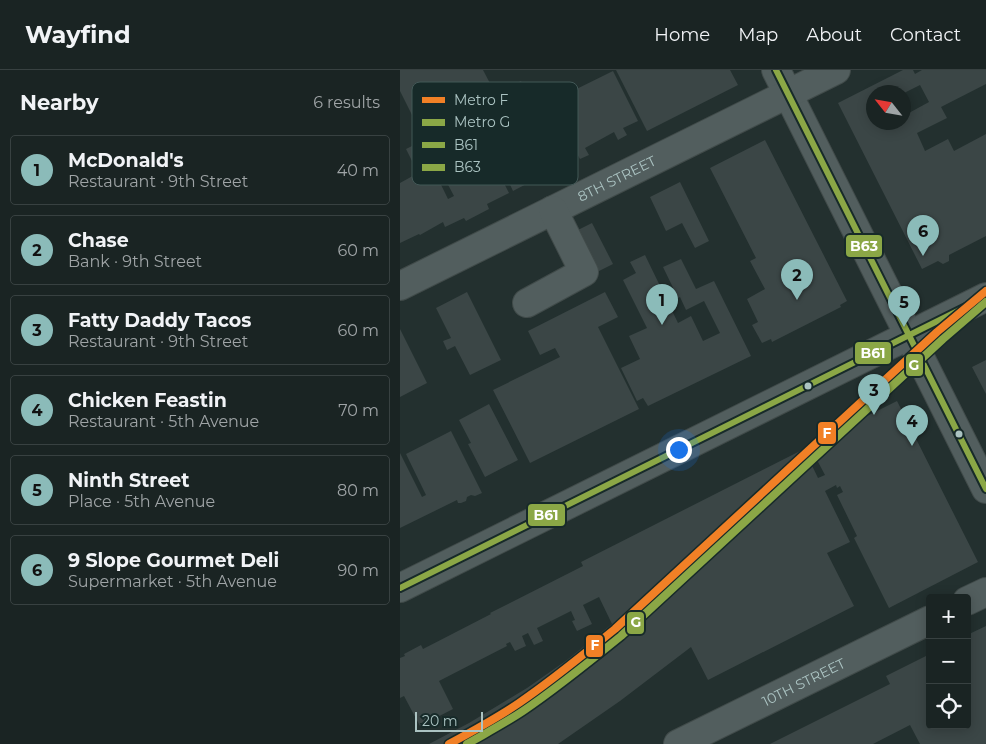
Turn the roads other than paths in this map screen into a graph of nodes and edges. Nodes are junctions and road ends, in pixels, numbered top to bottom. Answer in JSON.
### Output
{"nodes":[{"id":1,"x":836,"y":70,"type":"edge"},
{"id":2,"x":782,"y":82,"type":"edge"},
{"id":3,"x":553,"y":210,"type":"junction"},
{"id":4,"x":400,"y":286,"type":"edge"},
{"id":5,"x":986,"y":297,"type":"edge"},
{"id":6,"x":527,"y":303,"type":"dead end"},
{"id":7,"x":909,"y":335,"type":"junction"},
{"id":8,"x":986,"y":489,"type":"edge"},
{"id":9,"x":400,"y":588,"type":"edge"},
{"id":10,"x":986,"y":592,"type":"edge"},
{"id":11,"x":971,"y":599,"type":"edge"},
{"id":12,"x":926,"y":622,"type":"edge"},
{"id":13,"x":678,"y":744,"type":"edge"}],
"edges":[{"from":1,"to":2,"type":"street","name":"8TH STREET"},
{"from":2,"to":3,"type":"street","name":"8TH STREET"},
{"from":2,"to":7,"type":"street"},
{"from":3,"to":4,"type":"street","name":"8TH STREET"},
{"from":3,"to":6,"type":"street"},
{"from":5,"to":7,"type":"street"},
{"from":7,"to":8,"type":"street"},
{"from":7,"to":9,"type":"street"},
{"from":10,"to":11,"type":"street"},
{"from":12,"to":13,"type":"street","name":"10TH STREET"}]}
